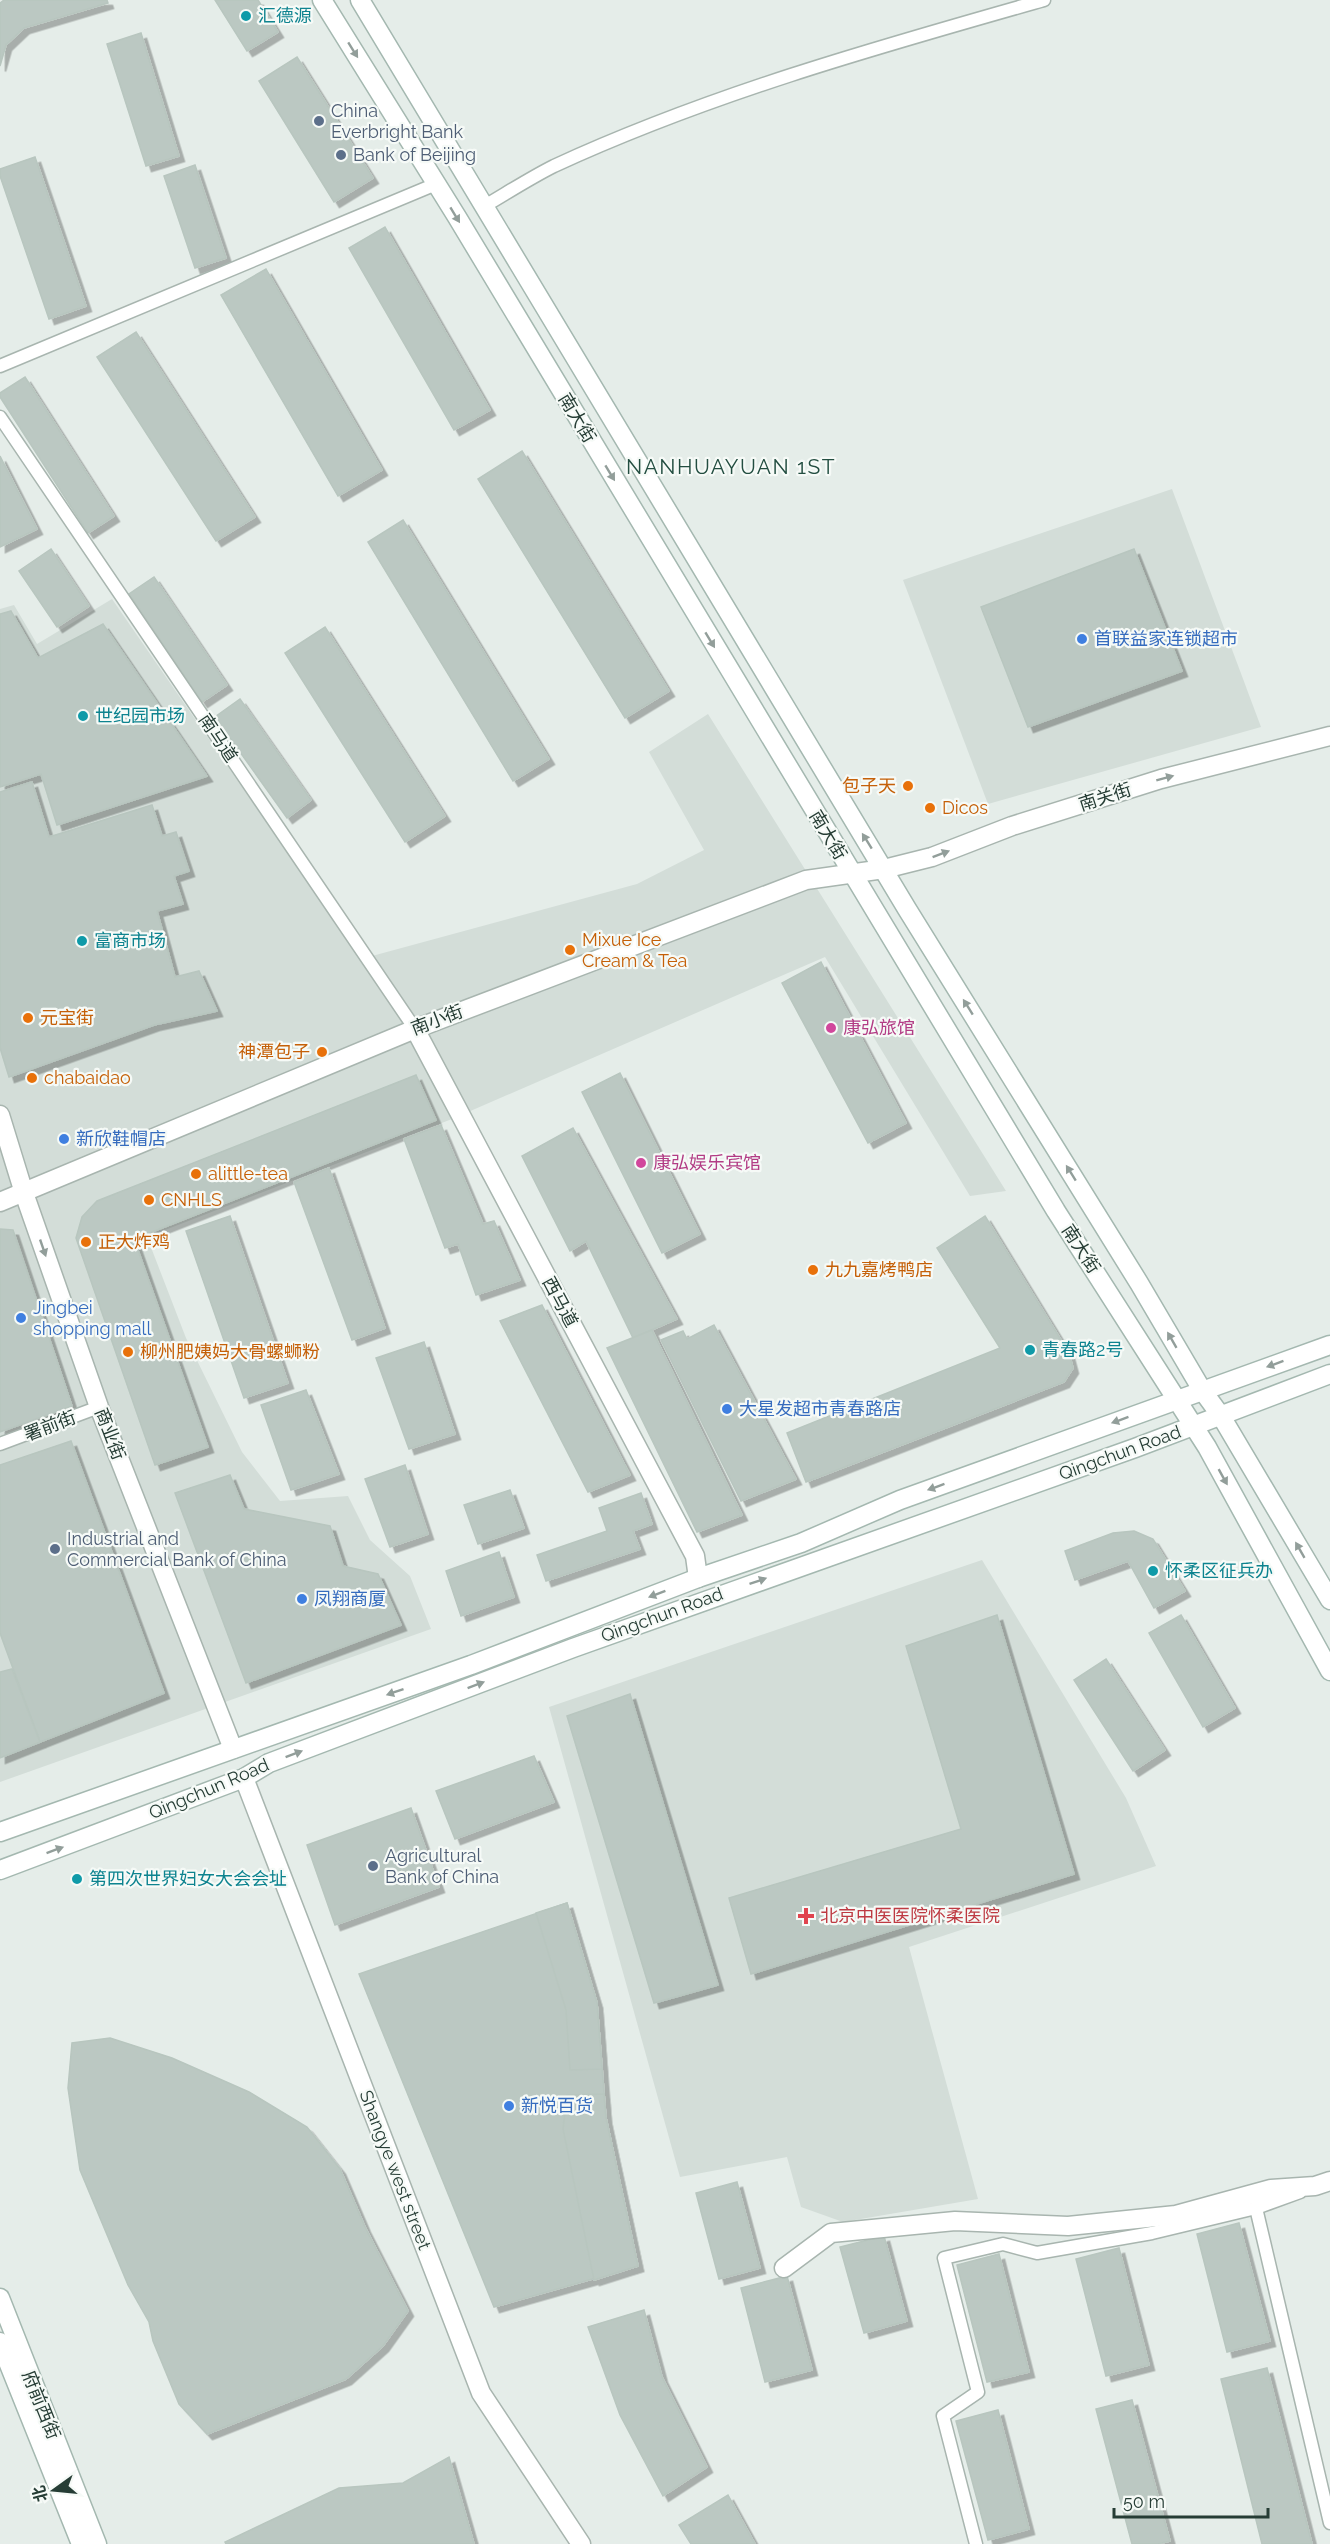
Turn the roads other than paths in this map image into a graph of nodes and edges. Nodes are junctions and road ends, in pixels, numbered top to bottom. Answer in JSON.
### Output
{"nodes":[{"id":1,"x":322,"y":0,"type":"edge"},
{"id":2,"x":360,"y":0,"type":"edge"},
{"id":3,"x":1044,"y":0,"type":"edge"},
{"id":4,"x":436,"y":184,"type":"junction"},
{"id":5,"x":483,"y":207,"type":"junction"},
{"id":6,"x":0,"y":366,"type":"edge"},
{"id":7,"x":0,"y":417,"type":"edge"},
{"id":8,"x":1330,"y":736,"type":"edge"},
{"id":9,"x":884,"y":869,"type":"junction"},
{"id":10,"x":851,"y":873,"type":"junction"},
{"id":11,"x":415,"y":1029,"type":"junction"},
{"id":12,"x":0,"y":1115,"type":"edge"},
{"id":13,"x":24,"y":1193,"type":"junction"},
{"id":14,"x":0,"y":1202,"type":"edge"},
{"id":15,"x":1330,"y":1345,"type":"edge"},
{"id":16,"x":1330,"y":1374,"type":"edge"},
{"id":17,"x":1202,"y":1390,"type":"junction"},
{"id":18,"x":1175,"y":1400,"type":"junction"},
{"id":19,"x":99,"y":1407,"type":"junction"},
{"id":20,"x":1221,"y":1416,"type":"junction"},
{"id":21,"x":1193,"y":1426,"type":"junction"},
{"id":22,"x":0,"y":1444,"type":"edge"},
{"id":23,"x":698,"y":1578,"type":"junction"},
{"id":24,"x":1330,"y":1600,"type":"edge"},
{"id":25,"x":1330,"y":1671,"type":"edge"},
{"id":26,"x":232,"y":1749,"type":"junction"},
{"id":27,"x":244,"y":1778,"type":"junction"},
{"id":28,"x":0,"y":1832,"type":"edge"},
{"id":29,"x":0,"y":1870,"type":"edge"},
{"id":30,"x":1322,"y":2183,"type":"edge"},
{"id":31,"x":1256,"y":2208,"type":"junction"},
{"id":32,"x":784,"y":2268,"type":"dead end"},
{"id":33,"x":0,"y":2298,"type":"edge"},
{"id":34,"x":0,"y":2342,"type":"edge"},
{"id":35,"x":1330,"y":2523,"type":"edge"},
{"id":36,"x":81,"y":2544,"type":"edge"},
{"id":37,"x":97,"y":2544,"type":"edge"},
{"id":38,"x":581,"y":2544,"type":"edge"},
{"id":39,"x":976,"y":2544,"type":"edge"}],
"edges":[{"from":1,"to":4,"type":"main road","name":"南大街","one_way":true},
{"from":2,"to":5,"type":"main road","name":"南大街"},
{"from":3,"to":5,"type":"lane"},
{"from":4,"to":6,"type":"lane"},
{"from":4,"to":10,"type":"main road","name":"南大街","one_way":true},
{"from":9,"to":5,"type":"main road","name":"南大街","one_way":true},
{"from":7,"to":11,"type":"lane","name":"南马道"},
{"from":9,"to":8,"type":"main road","name":"南关街","one_way":true},
{"from":9,"to":10,"type":"main road","name":"南小街"},
{"from":17,"to":9,"type":"main road","name":"南大街","one_way":true},
{"from":10,"to":11,"type":"main road","name":"南小街"},
{"from":10,"to":18,"type":"main road","name":"南大街"},
{"from":11,"to":13,"type":"main road","name":"南小街"},
{"from":11,"to":23,"type":"main road","name":"西马道"},
{"from":12,"to":13,"type":"main road","name":"商业街"},
{"from":13,"to":14,"type":"main road","name":"南小街"},
{"from":13,"to":19,"type":"main road","name":"商业街","one_way":true},
{"from":15,"to":17,"type":"main road","name":"Qingchun Road","one_way":true},
{"from":16,"to":20,"type":"main road","name":"Qingchun Road"},
{"from":17,"to":18,"type":"main road","name":"Qingchun Road"},
{"from":17,"to":20,"type":"main road","name":"南大街"},
{"from":18,"to":21,"type":"main road","name":"南大街"},
{"from":18,"to":23,"type":"main road","name":"Qingchun Road","one_way":true},
{"from":19,"to":22,"type":"lane","name":"署前街"},
{"from":19,"to":26,"type":"main road","name":"商业街"},
{"from":20,"to":21,"type":"main road","name":"Qingchun Road"},
{"from":24,"to":20,"type":"main road","name":"南大街","one_way":true},
{"from":21,"to":25,"type":"main road","name":"南大街","one_way":true},
{"from":27,"to":21,"type":"main road","name":"Qingchun Road","one_way":true},
{"from":23,"to":26,"type":"main road","name":"Qingchun Road","one_way":true},
{"from":26,"to":28,"type":"main road","name":"Qingchun Road"},
{"from":29,"to":27,"type":"main road","name":"Qingchun Road","one_way":true},
{"from":27,"to":38,"type":"main road","name":"Shangye west street"},
{"from":30,"to":31,"type":"lane"},
{"from":30,"to":32,"type":"main road"},
{"from":31,"to":35,"type":"lane"},
{"from":31,"to":39,"type":"lane"},
{"from":33,"to":37,"type":"main road","name":"府前西街"},
{"from":34,"to":36,"type":"main road"}]}
